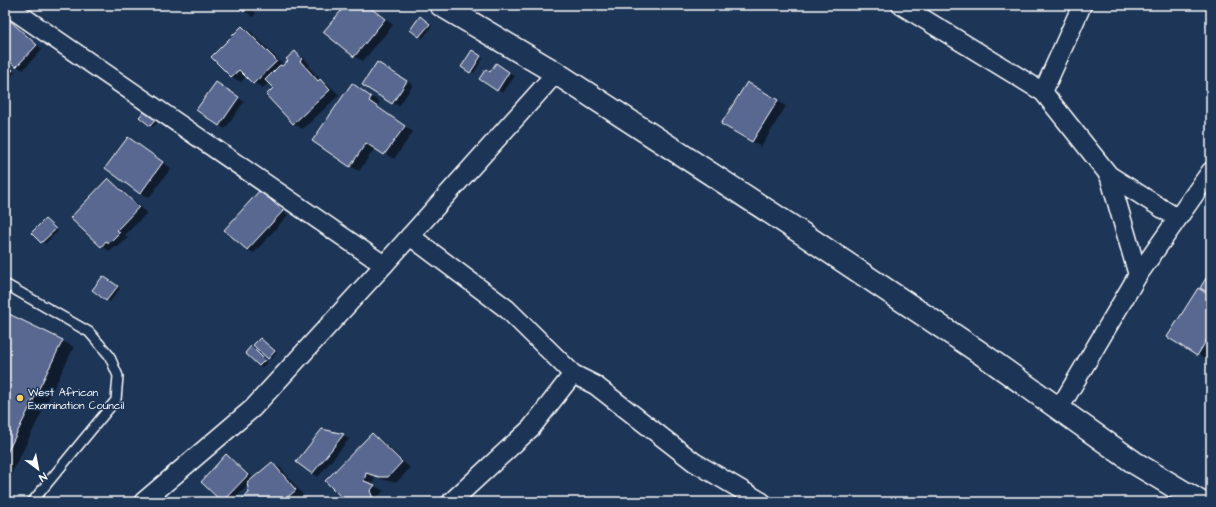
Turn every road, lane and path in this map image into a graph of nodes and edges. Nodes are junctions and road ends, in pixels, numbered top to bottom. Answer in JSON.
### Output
{"nodes":[{"id":1,"x":6,"y":5,"type":"edge"},
{"id":2,"x":441,"y":5,"type":"edge"},
{"id":3,"x":901,"y":5,"type":"edge"},
{"id":4,"x":1082,"y":5,"type":"edge"},
{"id":5,"x":556,"y":73,"type":"junction"},
{"id":6,"x":1043,"y":92,"type":"junction"},
{"id":7,"x":1211,"y":171,"type":"edge"},
{"id":8,"x":1109,"y":175,"type":"junction"},
{"id":9,"x":1177,"y":218,"type":"junction"},
{"id":10,"x":410,"y":236,"type":"junction"},
{"id":11,"x":384,"y":265,"type":"junction"},
{"id":12,"x":1138,"y":275,"type":"junction"},
{"id":13,"x":5,"y":284,"type":"edge"},
{"id":14,"x":573,"y":374,"type":"junction"},
{"id":15,"x":1059,"y":408,"type":"junction"},
{"id":16,"x":32,"y":502,"type":"edge"},
{"id":17,"x":143,"y":502,"type":"edge"},
{"id":18,"x":451,"y":502,"type":"edge"},
{"id":19,"x":762,"y":502,"type":"edge"},
{"id":20,"x":1200,"y":502,"type":"edge"}],
"edges":[{"from":1,"to":11,"type":"street"},
{"from":2,"to":5,"type":"street"},
{"from":3,"to":6,"type":"street"},
{"from":4,"to":6,"type":"street"},
{"from":5,"to":10,"type":"street"},
{"from":5,"to":15,"type":"street"},
{"from":6,"to":8,"type":"street"},
{"from":7,"to":9,"type":"street"},
{"from":8,"to":9,"type":"street"},
{"from":8,"to":12,"type":"street"},
{"from":9,"to":12,"type":"street"},
{"from":10,"to":11,"type":"street"},
{"from":10,"to":14,"type":"street"},
{"from":11,"to":17,"type":"street"},
{"from":12,"to":15,"type":"street"},
{"from":13,"to":16,"type":"lane"},
{"from":14,"to":18,"type":"street"},
{"from":14,"to":19,"type":"street"},
{"from":15,"to":20,"type":"street"}]}
